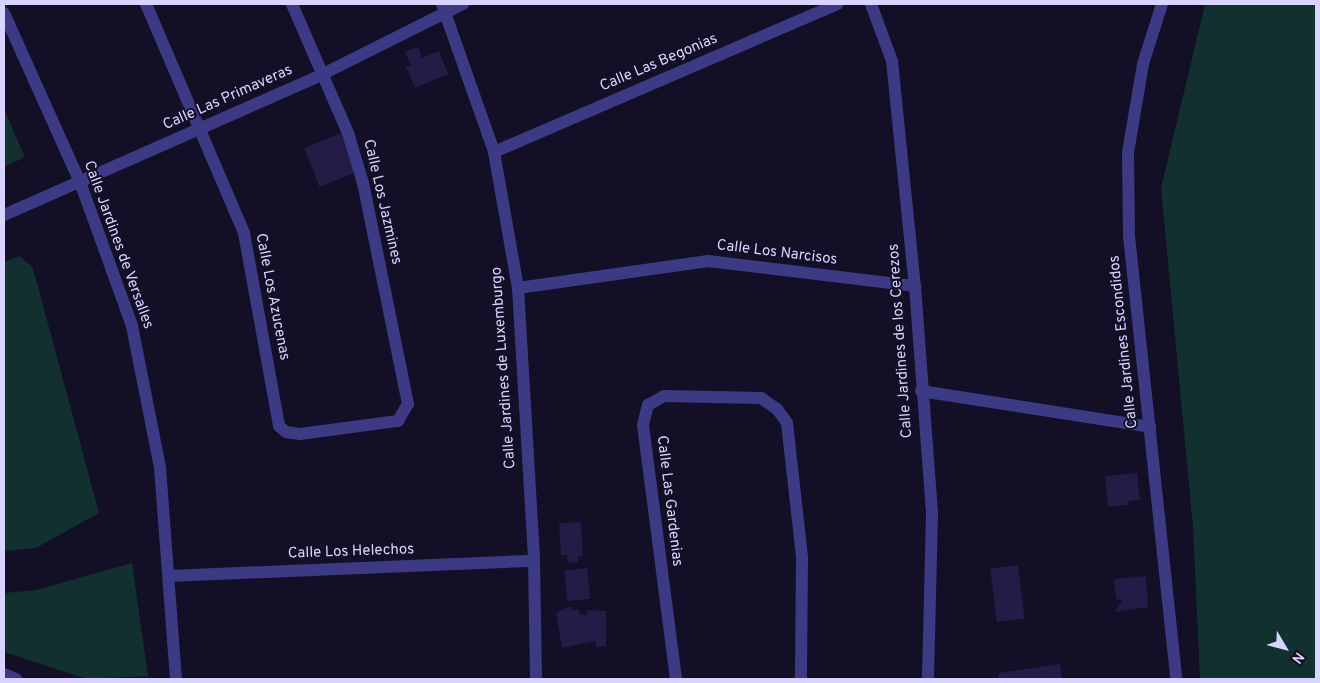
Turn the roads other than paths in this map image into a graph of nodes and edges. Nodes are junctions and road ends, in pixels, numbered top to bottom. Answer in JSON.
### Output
{"nodes":[{"id":1,"x":146,"y":4,"type":"edge"},
{"id":2,"x":292,"y":4,"type":"edge"},
{"id":3,"x":463,"y":4,"type":"edge"},
{"id":4,"x":836,"y":4,"type":"edge"},
{"id":5,"x":871,"y":4,"type":"edge"},
{"id":6,"x":1162,"y":4,"type":"edge"},
{"id":7,"x":444,"y":8,"type":"edge"},
{"id":8,"x":4,"y":13,"type":"edge"},
{"id":9,"x":321,"y":74,"type":"junction"},
{"id":10,"x":198,"y":129,"type":"junction"},
{"id":11,"x":494,"y":152,"type":"junction"},
{"id":12,"x":80,"y":182,"type":"junction"},
{"id":13,"x":4,"y":216,"type":"edge"},
{"id":14,"x":915,"y":286,"type":"junction"},
{"id":15,"x":518,"y":288,"type":"junction"},
{"id":16,"x":921,"y":392,"type":"junction"},
{"id":17,"x":403,"y":416,"type":"joint"},
{"id":18,"x":1150,"y":427,"type":"junction"},
{"id":19,"x":534,"y":561,"type":"junction"},
{"id":20,"x":169,"y":576,"type":"junction"},
{"id":21,"x":4,"y":674,"type":"edge"},
{"id":22,"x":16,"y":679,"type":"edge"},
{"id":23,"x":176,"y":679,"type":"edge"},
{"id":24,"x":536,"y":679,"type":"edge"},
{"id":25,"x":676,"y":679,"type":"edge"},
{"id":26,"x":801,"y":679,"type":"edge"},
{"id":27,"x":928,"y":679,"type":"edge"},
{"id":28,"x":1176,"y":679,"type":"edge"}],
"edges":[{"from":1,"to":10,"type":"street","name":"Calle Los Azucenas"},
{"from":2,"to":9,"type":"street","name":"Calle Los Jazmines"},
{"from":3,"to":7,"type":"street","name":"Calle Las Primaveras"},
{"from":4,"to":11,"type":"street","name":"Calle Las Begonias"},
{"from":5,"to":14,"type":"street","name":"Calle Jardines de los Cerezos"},
{"from":6,"to":18,"type":"street","name":"Calle Jardines Escondidos"},
{"from":7,"to":9,"type":"street","name":"Calle Las Primaveras"},
{"from":7,"to":11,"type":"street","name":"Calle Jardines de Luxemburgo"},
{"from":8,"to":12,"type":"street","name":"Calle Jardines de Versalles"},
{"from":9,"to":10,"type":"street","name":"Calle Las Primaveras"},
{"from":9,"to":17,"type":"street","name":"Calle Los Jazmines"},
{"from":10,"to":12,"type":"street","name":"Calle Las Primaveras"},
{"from":10,"to":17,"type":"street","name":"Calle Los Azucenas"},
{"from":11,"to":15,"type":"street","name":"Calle Jardines de Luxemburgo"},
{"from":12,"to":13,"type":"street","name":"Calle Las Primaveras"},
{"from":12,"to":20,"type":"street","name":"Calle Jardines de Versalles"},
{"from":14,"to":15,"type":"street","name":"Calle Los Narcisos"},
{"from":14,"to":16,"type":"street","name":"Calle Jardines de los Cerezos"},
{"from":15,"to":19,"type":"street","name":"Calle Jardines de Luxemburgo"},
{"from":16,"to":18,"type":"street"},
{"from":16,"to":27,"type":"street","name":"Calle Jardines de los Cerezos"},
{"from":18,"to":28,"type":"street","name":"Calle Jardines Escondidos"},
{"from":19,"to":20,"type":"street","name":"Calle Los Helechos"},
{"from":19,"to":24,"type":"street","name":"Calle Jardines de Luxemburgo"},
{"from":20,"to":23,"type":"street","name":"Calle Jardines de Versalles"},
{"from":21,"to":22,"type":"street"},
{"from":25,"to":26,"type":"street","name":"Calle Las Gardenias"}]}
